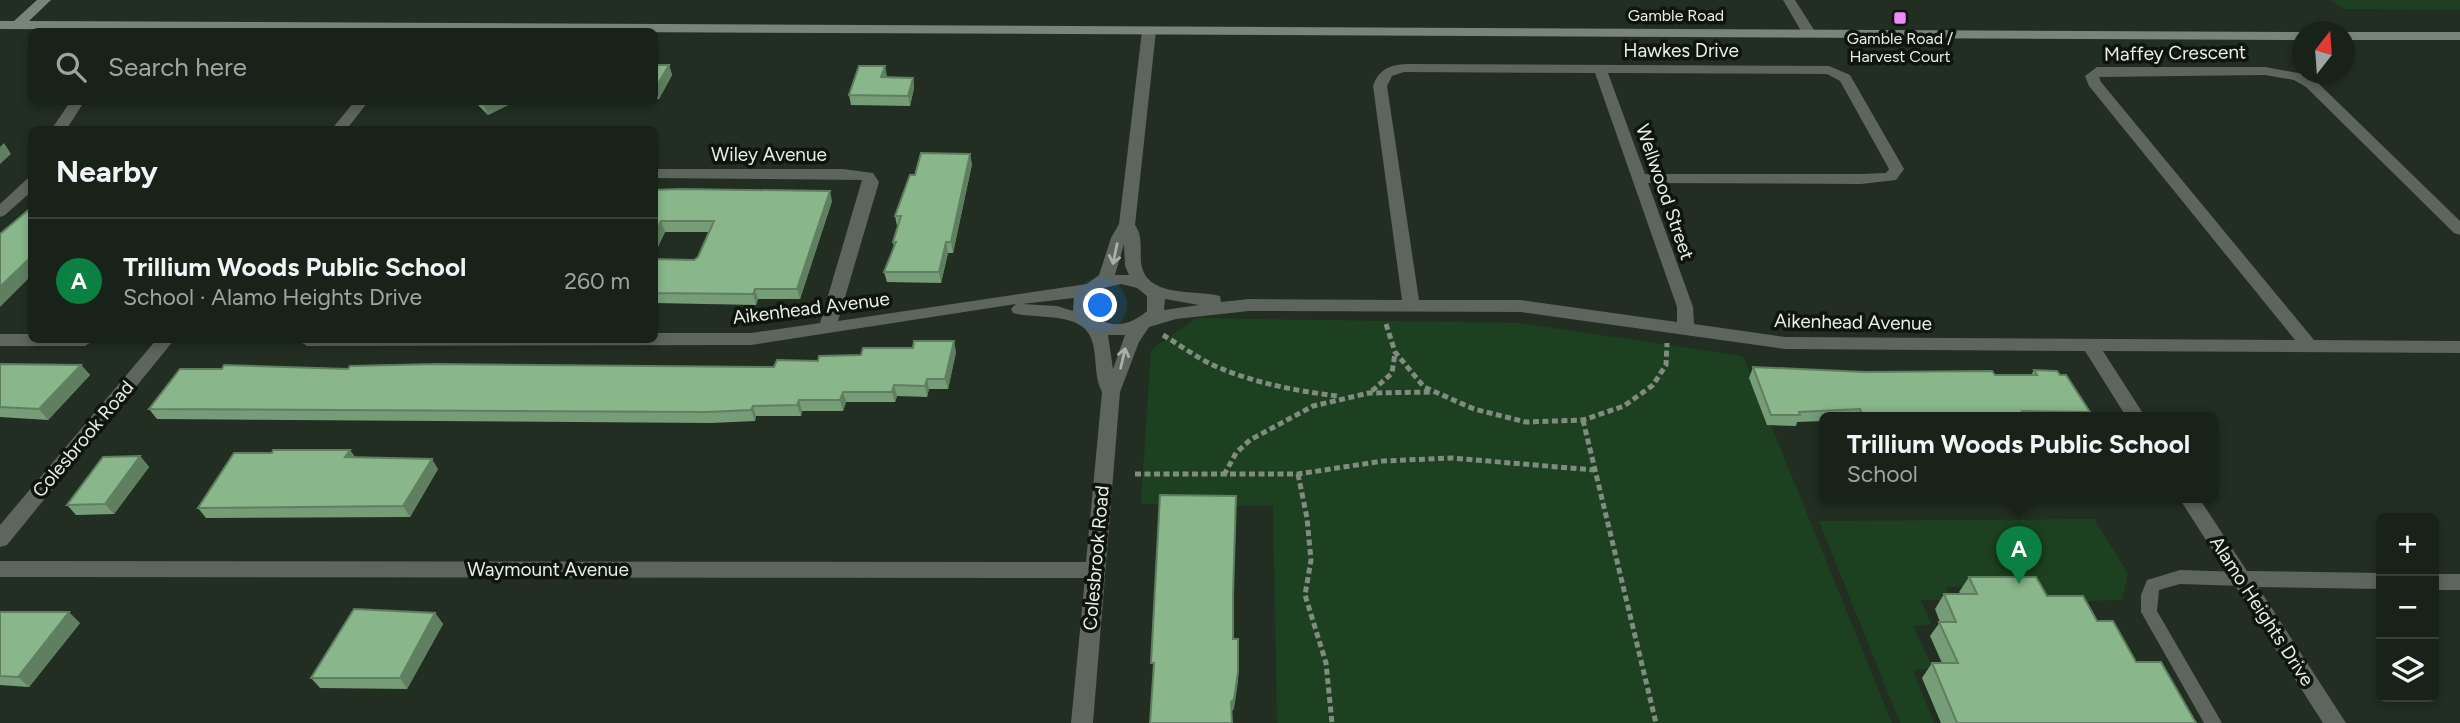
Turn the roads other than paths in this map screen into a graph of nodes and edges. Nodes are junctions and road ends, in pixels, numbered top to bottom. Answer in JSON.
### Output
{"nodes":[{"id":1,"x":46,"y":0,"type":"edge"},
{"id":2,"x":1789,"y":0,"type":"edge"},
{"id":3,"x":0,"y":25,"type":"edge"},
{"id":4,"x":17,"y":25,"type":"junction"},
{"id":5,"x":259,"y":28,"type":"edge"},
{"id":6,"x":658,"y":30,"type":"edge"},
{"id":7,"x":1149,"y":31,"type":"junction"},
{"id":8,"x":1809,"y":33,"type":"junction"},
{"id":9,"x":2292,"y":36,"type":"edge"},
{"id":10,"x":2355,"y":36,"type":"edge"},
{"id":11,"x":2460,"y":36,"type":"edge"},
{"id":12,"x":1600,"y":69,"type":"junction"},
{"id":13,"x":75,"y":105,"type":"edge"},
{"id":14,"x":359,"y":105,"type":"edge"},
{"id":15,"x":61,"y":126,"type":"edge"},
{"id":16,"x":341,"y":126,"type":"edge"},
{"id":17,"x":658,"y":173,"type":"edge"},
{"id":18,"x":1640,"y":178,"type":"junction"},
{"id":19,"x":28,"y":186,"type":"edge"},
{"id":20,"x":0,"y":212,"type":"edge"},
{"id":21,"x":1127,"y":225,"type":"junction"},
{"id":22,"x":2460,"y":230,"type":"edge"},
{"id":23,"x":1096,"y":286,"type":"junction"},
{"id":24,"x":1147,"y":287,"type":"junction"},
{"id":25,"x":984,"y":305,"type":"junction"},
{"id":26,"x":1249,"y":305,"type":"junction"},
{"id":27,"x":1411,"y":305,"type":"junction"},
{"id":28,"x":1091,"y":323,"type":"junction"},
{"id":29,"x":1149,"y":326,"type":"junction"},
{"id":30,"x":828,"y":329,"type":"junction"},
{"id":31,"x":1685,"y":330,"type":"junction"},
{"id":32,"x":0,"y":340,"type":"edge"},
{"id":33,"x":28,"y":340,"type":"edge"},
{"id":34,"x":658,"y":340,"type":"edge"},
{"id":35,"x":163,"y":343,"type":"edge"},
{"id":36,"x":2090,"y":345,"type":"junction"},
{"id":37,"x":2309,"y":346,"type":"junction"},
{"id":38,"x":2460,"y":347,"type":"edge"},
{"id":39,"x":1111,"y":392,"type":"junction"},
{"id":40,"x":2133,"y":412,"type":"edge"},
{"id":41,"x":2192,"y":503,"type":"edge"},
{"id":42,"x":0,"y":539,"type":"edge"},
{"id":43,"x":0,"y":569,"type":"edge"},
{"id":44,"x":1095,"y":570,"type":"junction"},
{"id":45,"x":2242,"y":579,"type":"junction"},
{"id":46,"x":2376,"y":581,"type":"edge"},
{"id":47,"x":2439,"y":582,"type":"edge"},
{"id":48,"x":2460,"y":582,"type":"edge"},
{"id":49,"x":1082,"y":723,"type":"edge"},
{"id":50,"x":2213,"y":723,"type":"edge"},
{"id":51,"x":2335,"y":723,"type":"edge"}],
"edges":[{"from":1,"to":4,"type":"main road"},
{"from":2,"to":8,"type":"street"},
{"from":3,"to":4,"type":"main road","name":"Gamble Road"},
{"from":4,"to":5,"type":"main road","name":"Gamble Road"},
{"from":6,"to":7,"type":"main road","name":"Gamble Road"},
{"from":7,"to":8,"type":"main road","name":"Gamble Road"},
{"from":7,"to":21,"type":"street"},
{"from":8,"to":9,"type":"main road","name":"Gamble Road"},
{"from":10,"to":11,"type":"main road"},
{"from":12,"to":18,"type":"street","name":"Wellwood Street"},
{"from":12,"to":18,"type":"street","name":"Hawkes Drive"},
{"from":12,"to":27,"type":"street","name":"Hawkes Drive"},
{"from":13,"to":15,"type":"street"},
{"from":14,"to":16,"type":"street"},
{"from":17,"to":30,"type":"street","name":"Wiley Avenue"},
{"from":18,"to":31,"type":"street","name":"Wellwood Street"},
{"from":19,"to":20,"type":"street"},
{"from":21,"to":23,"type":"street","one_way":true},
{"from":21,"to":24,"type":"street"},
{"from":22,"to":37,"type":"street","name":"Maffey Crescent"},
{"from":23,"to":24,"type":"street"},
{"from":23,"to":25,"type":"street","name":"Aikenhead Avenue"},
{"from":23,"to":28,"type":"street"},
{"from":24,"to":26,"type":"street","name":"Aikenhead Avenue"},
{"from":24,"to":29,"type":"street"},
{"from":25,"to":28,"type":"street","name":"Aikenhead Avenue"},
{"from":25,"to":30,"type":"street","name":"Aikenhead Avenue"},
{"from":26,"to":27,"type":"street","name":"Aikenhead Avenue"},
{"from":26,"to":29,"type":"street","name":"Aikenhead Avenue"},
{"from":27,"to":31,"type":"street","name":"Aikenhead Avenue"},
{"from":28,"to":29,"type":"street"},
{"from":28,"to":39,"type":"street","name":"Colesbrook Road"},
{"from":39,"to":29,"type":"street","name":"Colesbrook Road","one_way":true},
{"from":30,"to":34,"type":"street","name":"Aikenhead Avenue"},
{"from":31,"to":36,"type":"street","name":"Aikenhead Avenue"},
{"from":32,"to":33,"type":"street"},
{"from":35,"to":42,"type":"street","name":"Colesbrook Road"},
{"from":36,"to":37,"type":"street","name":"Aikenhead Avenue"},
{"from":36,"to":40,"type":"street"},
{"from":37,"to":38,"type":"street","name":"Aikenhead Avenue"},
{"from":39,"to":44,"type":"street","name":"Colesbrook Road"},
{"from":41,"to":45,"type":"street","name":"Alamo Heights Drive"},
{"from":43,"to":44,"type":"street","name":"Waymount Avenue"},
{"from":44,"to":49,"type":"street","name":"Colesbrook Road"},
{"from":45,"to":46,"type":"street"},
{"from":45,"to":50,"type":"lane"},
{"from":45,"to":51,"type":"street","name":"Alamo Heights Drive"},
{"from":47,"to":48,"type":"street"}]}
